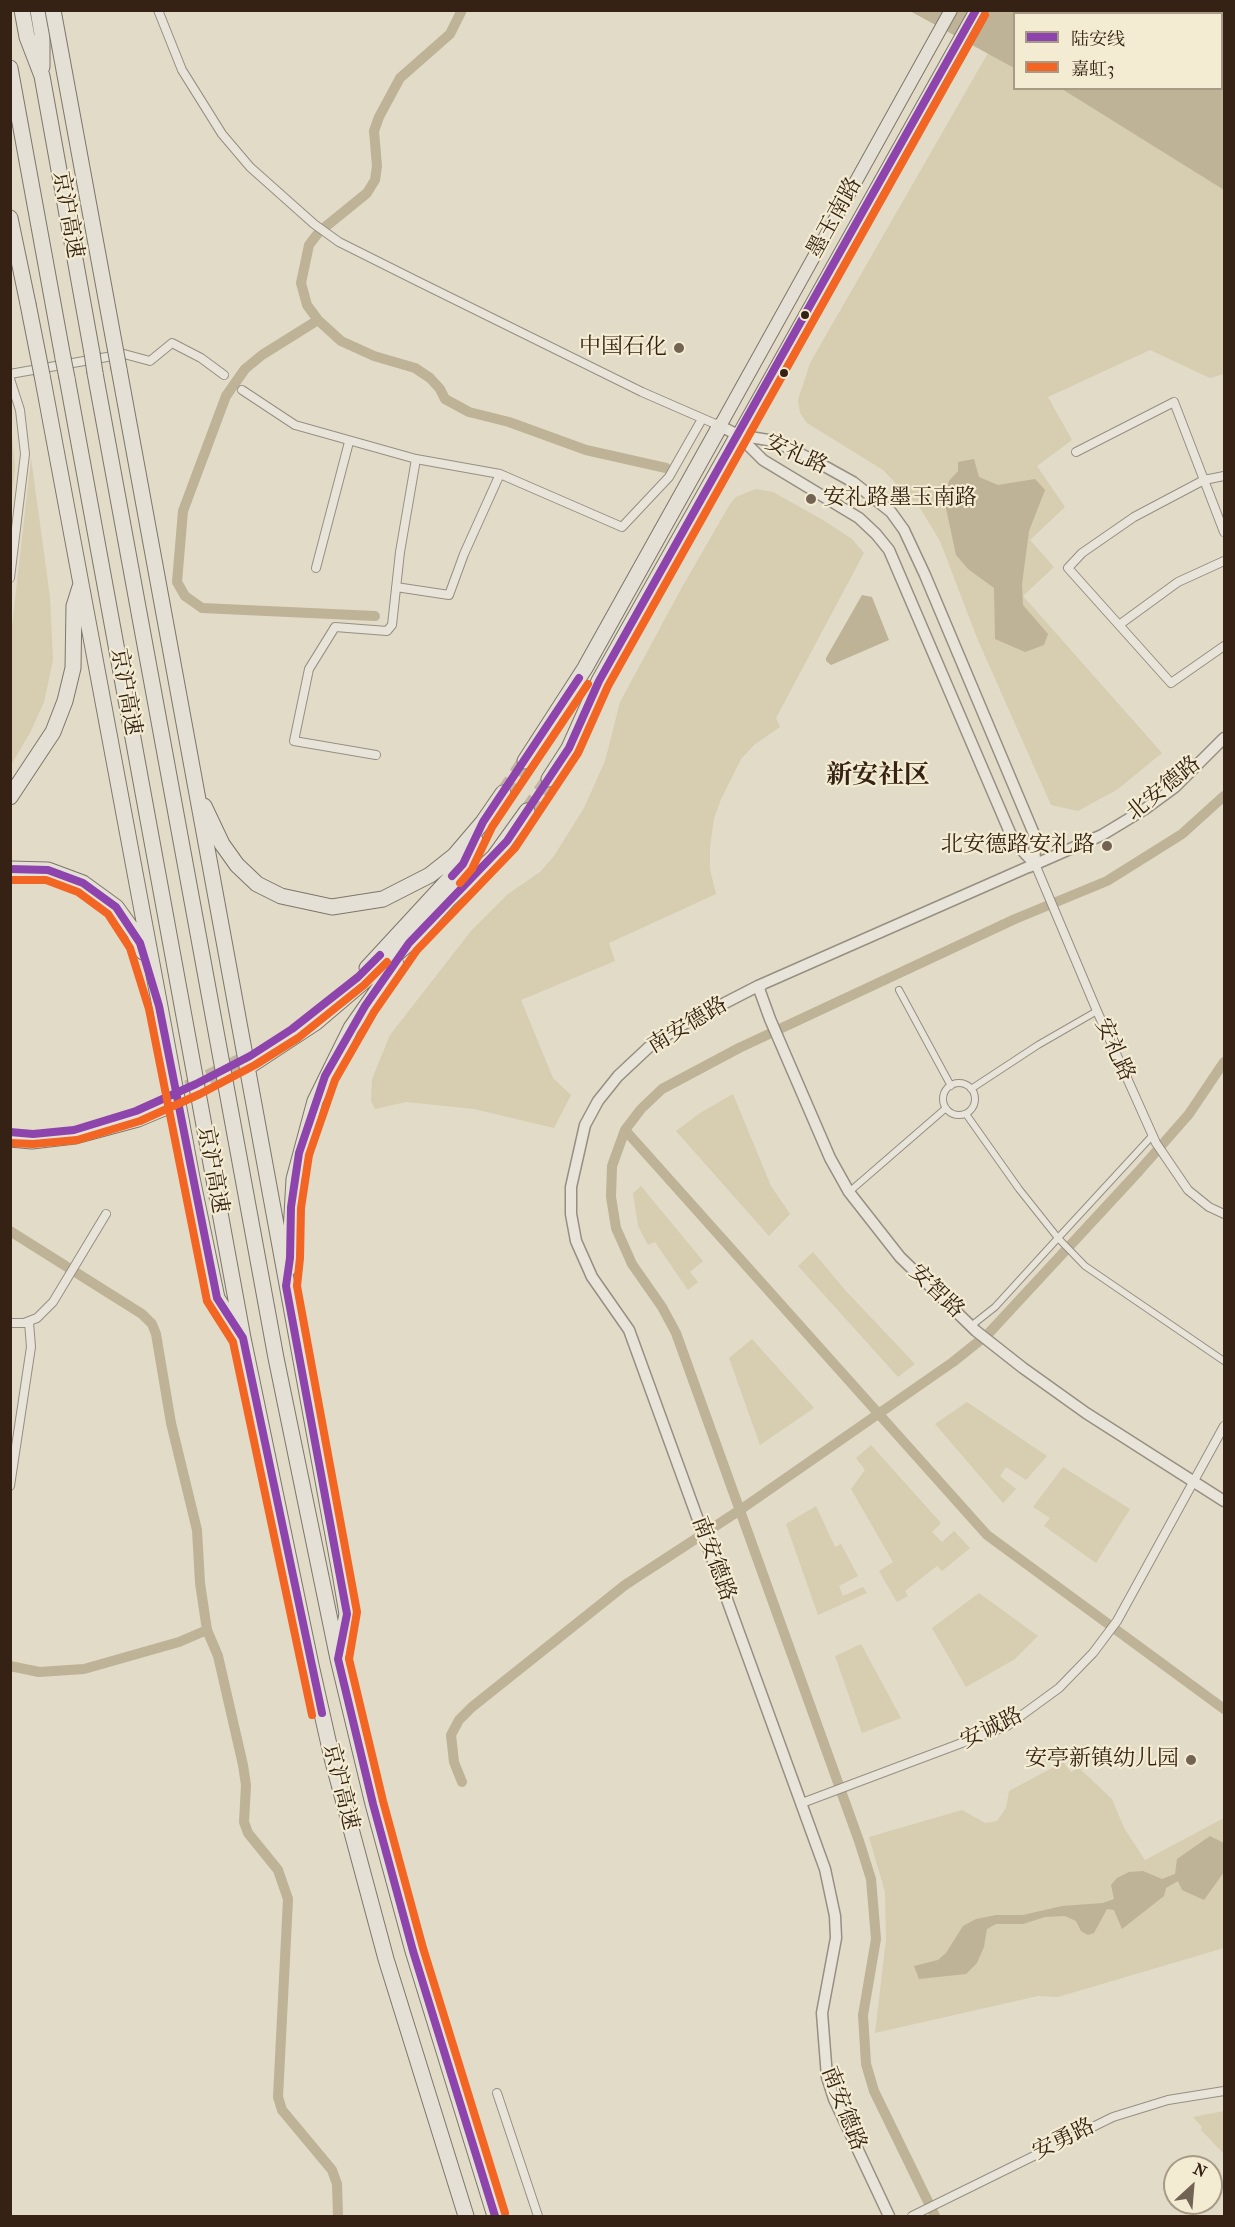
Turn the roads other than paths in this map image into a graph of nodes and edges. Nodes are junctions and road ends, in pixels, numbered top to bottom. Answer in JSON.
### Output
{"nodes":[{"id":1,"x":22,"y":10,"type":"edge"},
{"id":2,"x":38,"y":10,"type":"edge"},
{"id":3,"x":52,"y":10,"type":"edge"},
{"id":4,"x":158,"y":10,"type":"edge"},
{"id":5,"x":951,"y":10,"type":"edge"},
{"id":6,"x":976,"y":10,"type":"edge"},
{"id":7,"x":10,"y":68,"type":"edge"},
{"id":8,"x":11,"y":74,"type":"edge"},
{"id":9,"x":42,"y":76,"type":"junction"},
{"id":10,"x":10,"y":218,"type":"edge"},
{"id":11,"x":10,"y":374,"type":"edge"},
{"id":12,"x":224,"y":375,"type":"dead end"},
{"id":13,"x":10,"y":379,"type":"edge"},
{"id":14,"x":242,"y":390,"type":"dead end"},
{"id":15,"x":702,"y":419,"type":"junction"},
{"id":16,"x":720,"y":426,"type":"junction"},
{"id":17,"x":738,"y":435,"type":"junction"},
{"id":18,"x":349,"y":442,"type":"junction"},
{"id":19,"x":1076,"y":452,"type":"dead end"},
{"id":20,"x":416,"y":459,"type":"junction"},
{"id":21,"x":500,"y":474,"type":"junction"},
{"id":22,"x":1224,"y":476,"type":"edge"},
{"id":23,"x":1204,"y":480,"type":"junction"},
{"id":24,"x":1224,"y":532,"type":"edge"},
{"id":25,"x":1224,"y":561,"type":"edge"},
{"id":26,"x":316,"y":568,"type":"dead end"},
{"id":27,"x":10,"y":579,"type":"edge"},
{"id":28,"x":81,"y":584,"type":"junction"},
{"id":29,"x":396,"y":587,"type":"junction"},
{"id":30,"x":1119,"y":625,"type":"junction"},
{"id":31,"x":1224,"y":646,"type":"edge"},
{"id":32,"x":1224,"y":738,"type":"edge"},
{"id":33,"x":376,"y":755,"type":"dead end"},
{"id":34,"x":525,"y":761,"type":"tunnel mouth"},
{"id":35,"x":549,"y":779,"type":"tunnel mouth"},
{"id":36,"x":503,"y":793,"type":"tunnel mouth"},
{"id":37,"x":10,"y":797,"type":"edge"},
{"id":38,"x":196,"y":797,"type":"junction"},
{"id":39,"x":527,"y":811,"type":"tunnel mouth"},
{"id":40,"x":483,"y":822,"type":"junction"},
{"id":41,"x":1035,"y":864,"type":"junction"},
{"id":42,"x":16,"y":868,"type":"edge"},
{"id":43,"x":409,"y":944,"type":"junction"},
{"id":44,"x":758,"y":986,"type":"junction"},
{"id":45,"x":899,"y":990,"type":"dead end"},
{"id":46,"x":159,"y":1006,"type":"junction"},
{"id":47,"x":1096,"y":1011,"type":"junction"},
{"id":48,"x":951,"y":1086,"type":"junction"},
{"id":49,"x":971,"y":1089,"type":"junction"},
{"id":50,"x":946,"y":1108,"type":"junction"},
{"id":51,"x":966,"y":1114,"type":"junction"},
{"id":52,"x":10,"y":1132,"type":"edge"},
{"id":53,"x":10,"y":1139,"type":"edge"},
{"id":54,"x":1154,"y":1139,"type":"junction"},
{"id":55,"x":849,"y":1192,"type":"junction"},
{"id":56,"x":106,"y":1214,"type":"dead end"},
{"id":57,"x":1224,"y":1214,"type":"edge"},
{"id":58,"x":1058,"y":1238,"type":"junction"},
{"id":59,"x":286,"y":1286,"type":"junction"},
{"id":60,"x":28,"y":1322,"type":"junction"},
{"id":61,"x":10,"y":1323,"type":"edge"},
{"id":62,"x":974,"y":1329,"type":"junction"},
{"id":63,"x":243,"y":1338,"type":"junction"},
{"id":64,"x":1224,"y":1361,"type":"edge"},
{"id":65,"x":1224,"y":1425,"type":"edge"},
{"id":66,"x":1195,"y":1481,"type":"junction"},
{"id":67,"x":10,"y":1486,"type":"edge"},
{"id":68,"x":1224,"y":1501,"type":"edge"},
{"id":69,"x":338,"y":1659,"type":"junction"},
{"id":70,"x":802,"y":1803,"type":"junction"},
{"id":71,"x":1224,"y":2091,"type":"edge"},
{"id":72,"x":497,"y":2093,"type":"dead end"},
{"id":73,"x":915,"y":2215,"type":"edge"},
{"id":74,"x":466,"y":2217,"type":"edge"},
{"id":75,"x":495,"y":2217,"type":"edge"},
{"id":76,"x":538,"y":2217,"type":"edge"},
{"id":77,"x":889,"y":2217,"type":"edge"}],
"edges":[{"from":1,"to":9,"type":"highway","name":"京沪高速"},
{"from":2,"to":9,"type":"highway","name":"京沪高速"},
{"from":3,"to":38,"type":"highway","bridge":true},
{"from":4,"to":15,"type":"street"},
{"from":5,"to":16,"type":"main road","name":"墨玉南路"},
{"from":6,"to":17,"type":"main road","name":"墨玉南路"},
{"from":7,"to":8,"type":"highway","name":"京沪高速"},
{"from":8,"to":63,"type":"highway","name":"京沪高速","bridge":true},
{"from":9,"to":69,"type":"highway","name":"京沪高速","bridge":true},
{"from":10,"to":28,"type":"highway","bridge":true},
{"from":11,"to":12,"type":"street"},
{"from":13,"to":27,"type":"street"},
{"from":14,"to":18,"type":"street"},
{"from":15,"to":16,"type":"street"},
{"from":15,"to":21,"type":"street"},
{"from":16,"to":17,"type":"street"},
{"from":16,"to":34,"type":"highway"},
{"from":17,"to":35,"type":"highway"},
{"from":17,"to":41,"type":"street","name":"安礼路"},
{"from":17,"to":41,"type":"street","name":"安礼路"},
{"from":18,"to":20,"type":"street"},
{"from":18,"to":26,"type":"street"},
{"from":19,"to":23,"type":"street"},
{"from":20,"to":21,"type":"street"},
{"from":20,"to":29,"type":"street"},
{"from":21,"to":29,"type":"street"},
{"from":22,"to":23,"type":"street"},
{"from":23,"to":24,"type":"street"},
{"from":23,"to":30,"type":"street"},
{"from":25,"to":30,"type":"street"},
{"from":28,"to":37,"type":"highway"},
{"from":28,"to":46,"type":"highway"},
{"from":29,"to":33,"type":"street"},
{"from":30,"to":31,"type":"street"},
{"from":32,"to":41,"type":"street","name":"北安德路"},
{"from":36,"to":40,"type":"highway"},
{"from":38,"to":40,"type":"highway"},
{"from":38,"to":59,"type":"highway"},
{"from":39,"to":43,"type":"highway"},
{"from":40,"to":43,"type":"highway"},
{"from":41,"to":44,"type":"street","name":"南安德路"},
{"from":41,"to":47,"type":"street","name":"安礼路"},
{"from":42,"to":46,"type":"highway"},
{"from":43,"to":59,"type":"highway"},
{"from":44,"to":55,"type":"street","name":"安智路"},
{"from":44,"to":70,"type":"street","name":"南安德路"},
{"from":45,"to":48,"type":"street"},
{"from":46,"to":63,"type":"highway"},
{"from":47,"to":49,"type":"street"},
{"from":47,"to":54,"type":"street","name":"安礼路"},
{"from":48,"to":49,"type":"street"},
{"from":48,"to":50,"type":"street"},
{"from":49,"to":51,"type":"street"},
{"from":50,"to":51,"type":"street"},
{"from":50,"to":55,"type":"street"},
{"from":51,"to":58,"type":"street"},
{"from":52,"to":53,"type":"highway"},
{"from":54,"to":57,"type":"street","name":"安礼路"},
{"from":54,"to":58,"type":"street"},
{"from":55,"to":62,"type":"street","name":"安智路"},
{"from":56,"to":60,"type":"street"},
{"from":58,"to":62,"type":"street"},
{"from":58,"to":64,"type":"street"},
{"from":59,"to":69,"type":"highway"},
{"from":60,"to":61,"type":"street"},
{"from":60,"to":67,"type":"street"},
{"from":62,"to":66,"type":"street","name":"安智路"},
{"from":63,"to":74,"type":"highway","name":"京沪高速"},
{"from":65,"to":66,"type":"street"},
{"from":66,"to":68,"type":"street","name":"安智路"},
{"from":66,"to":70,"type":"street","name":"安诚路"},
{"from":69,"to":75,"type":"highway","name":"京沪高速"},
{"from":70,"to":77,"type":"street","name":"南安德路"},
{"from":71,"to":73,"type":"street","name":"安勇路"},
{"from":72,"to":76,"type":"street"}]}
